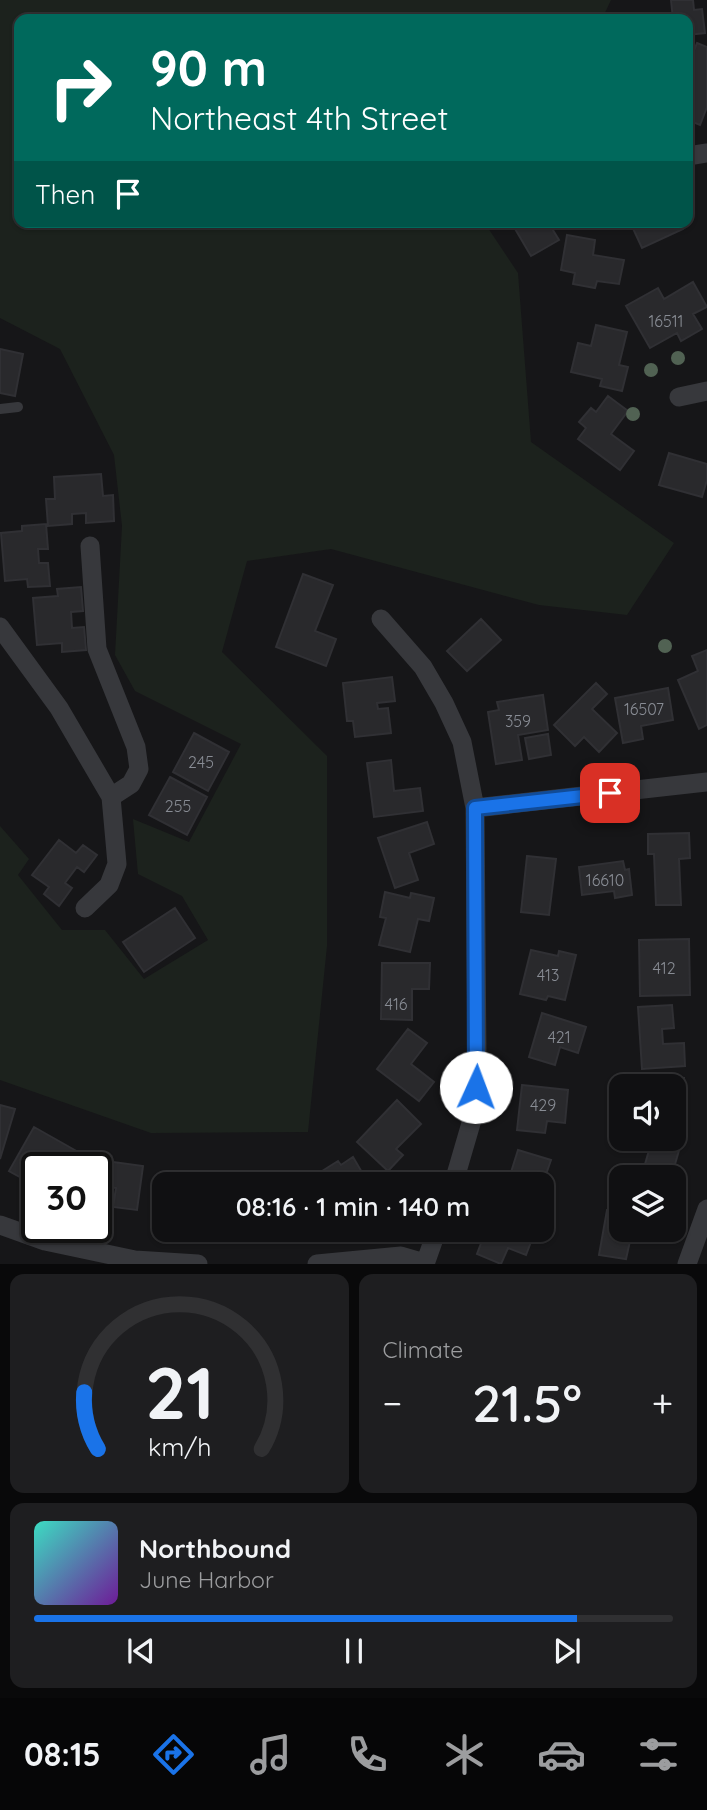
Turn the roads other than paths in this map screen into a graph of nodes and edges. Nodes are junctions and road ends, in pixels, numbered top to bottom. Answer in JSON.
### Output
{"nodes":[{"id":1,"x":707,"y":391,"type":"edge"},
{"id":2,"x":680,"y":397,"type":"dead end"},
{"id":3,"x":18,"y":407,"type":"dead end"},
{"id":4,"x":0,"y":409,"type":"edge"},
{"id":5,"x":90,"y":546,"type":"dead end"},
{"id":6,"x":381,"y":619,"type":"dead end"},
{"id":7,"x":0,"y":627,"type":"edge"},
{"id":8,"x":707,"y":782,"type":"edge"},
{"id":9,"x":111,"y":797,"type":"junction"},
{"id":10,"x":475,"y":808,"type":"junction"},
{"id":11,"x":85,"y":908,"type":"dead end"},
{"id":12,"x":457,"y":1172,"type":"edge"},
{"id":13,"x":707,"y":1209,"type":"edge"},
{"id":14,"x":0,"y":1225,"type":"edge"},
{"id":15,"x":433,"y":1242,"type":"edge"},
{"id":16,"x":135,"y":1262,"type":"edge"},
{"id":17,"x":425,"y":1263,"type":"edge"},
{"id":18,"x":198,"y":1264,"type":"edge"},
{"id":19,"x":317,"y":1264,"type":"edge"},
{"id":20,"x":687,"y":1264,"type":"edge"}],
"edges":[{"from":1,"to":2,"type":"street"},
{"from":3,"to":4,"type":"lane"},
{"from":5,"to":9,"type":"street"},
{"from":6,"to":10,"type":"street"},
{"from":7,"to":9,"type":"street"},
{"from":8,"to":10,"type":"street"},
{"from":9,"to":11,"type":"street"},
{"from":10,"to":12,"type":"street"},
{"from":13,"to":20,"type":"street"},
{"from":14,"to":16,"type":"street"},
{"from":15,"to":17,"type":"street"},
{"from":16,"to":18,"type":"street"},
{"from":17,"to":19,"type":"street"}]}
